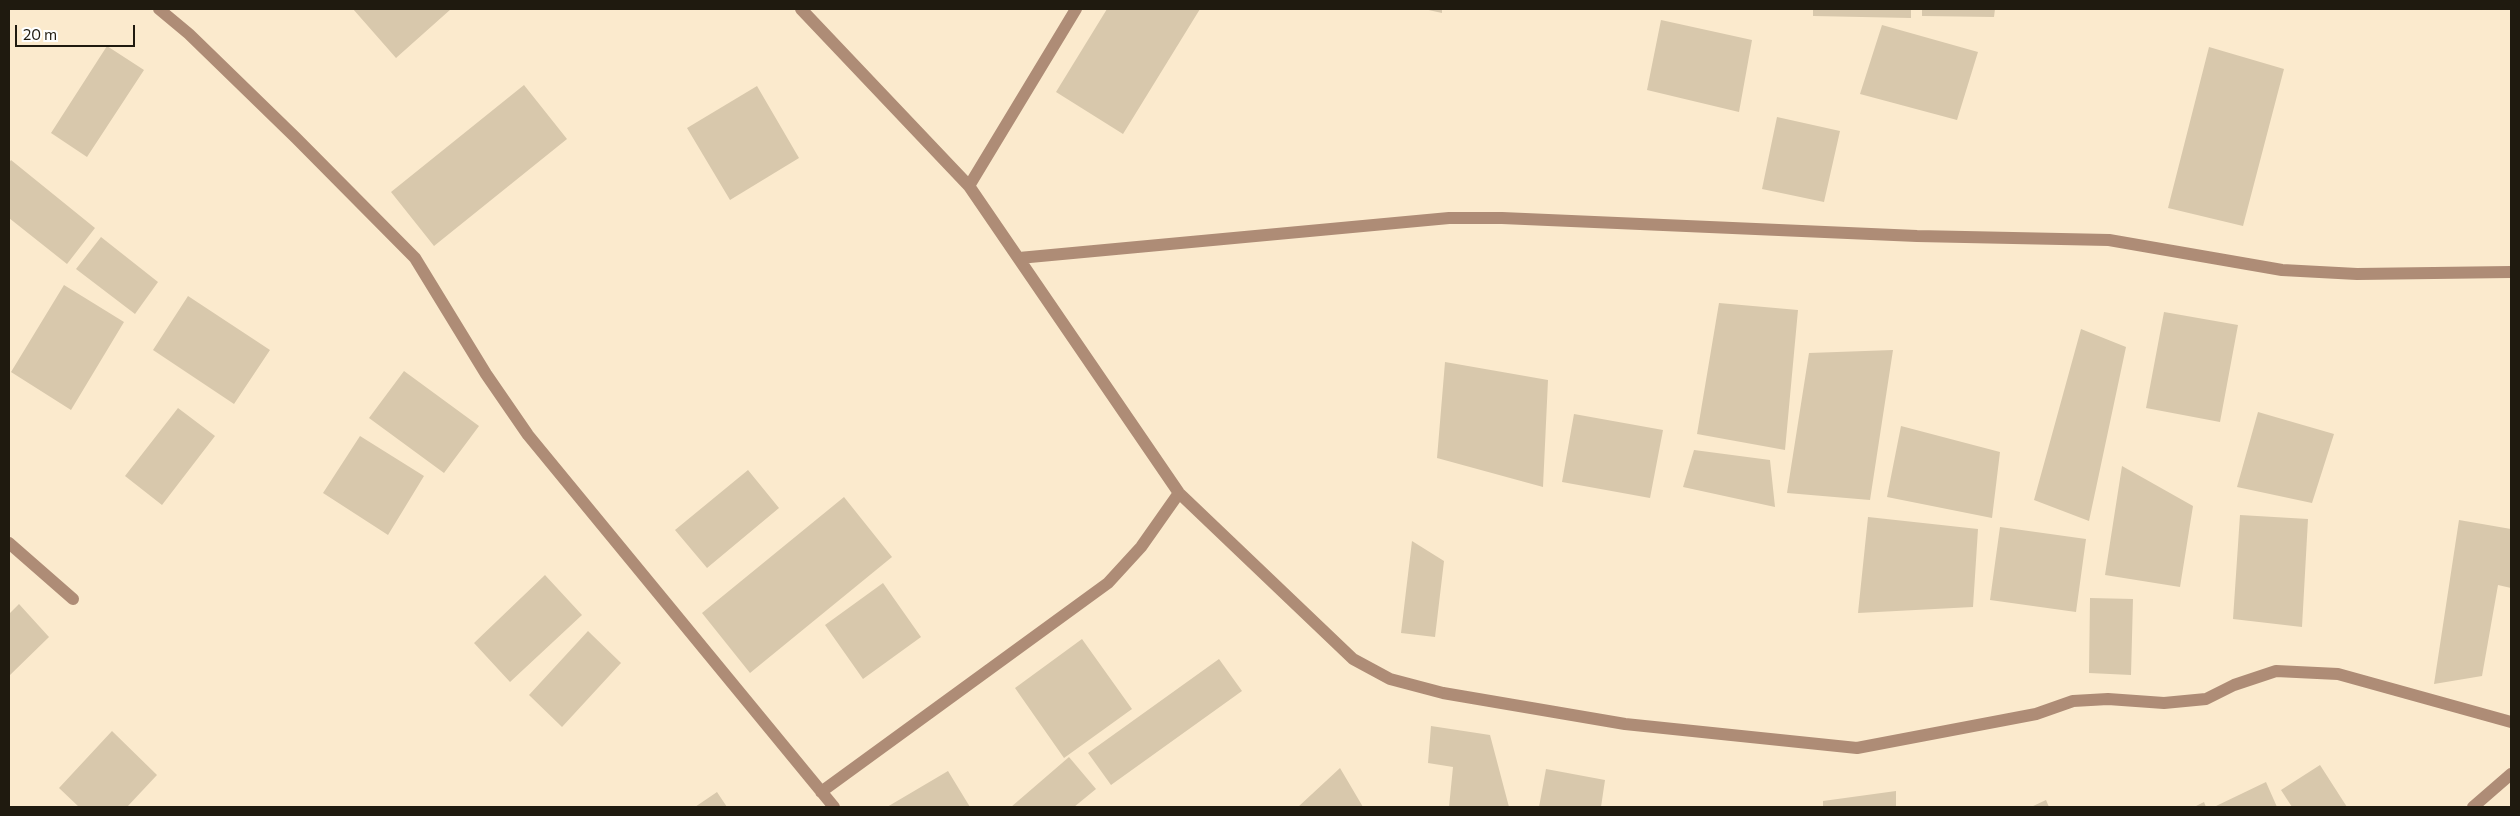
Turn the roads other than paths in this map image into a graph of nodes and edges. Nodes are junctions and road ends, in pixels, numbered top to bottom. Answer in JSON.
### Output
{"nodes":[{"id":1,"x":159,"y":9,"type":"edge"},
{"id":2,"x":801,"y":9,"type":"edge"},
{"id":3,"x":1076,"y":9,"type":"edge"},
{"id":4,"x":969,"y":186,"type":"junction"},
{"id":5,"x":1018,"y":258,"type":"junction"},
{"id":6,"x":2511,"y":272,"type":"edge"},
{"id":7,"x":1179,"y":494,"type":"junction"},
{"id":8,"x":9,"y":543,"type":"edge"},
{"id":9,"x":73,"y":599,"type":"dead end"},
{"id":10,"x":2511,"y":722,"type":"edge"},
{"id":11,"x":2511,"y":774,"type":"edge"},
{"id":12,"x":821,"y":792,"type":"junction"},
{"id":13,"x":834,"y":807,"type":"edge"},
{"id":14,"x":2473,"y":807,"type":"edge"}],
"edges":[{"from":1,"to":12,"type":"street"},
{"from":2,"to":4,"type":"street"},
{"from":3,"to":4,"type":"street"},
{"from":4,"to":5,"type":"street"},
{"from":5,"to":6,"type":"street"},
{"from":5,"to":7,"type":"street"},
{"from":7,"to":10,"type":"street"},
{"from":7,"to":12,"type":"street"},
{"from":8,"to":9,"type":"street"},
{"from":11,"to":14,"type":"street"},
{"from":12,"to":13,"type":"street"}]}
